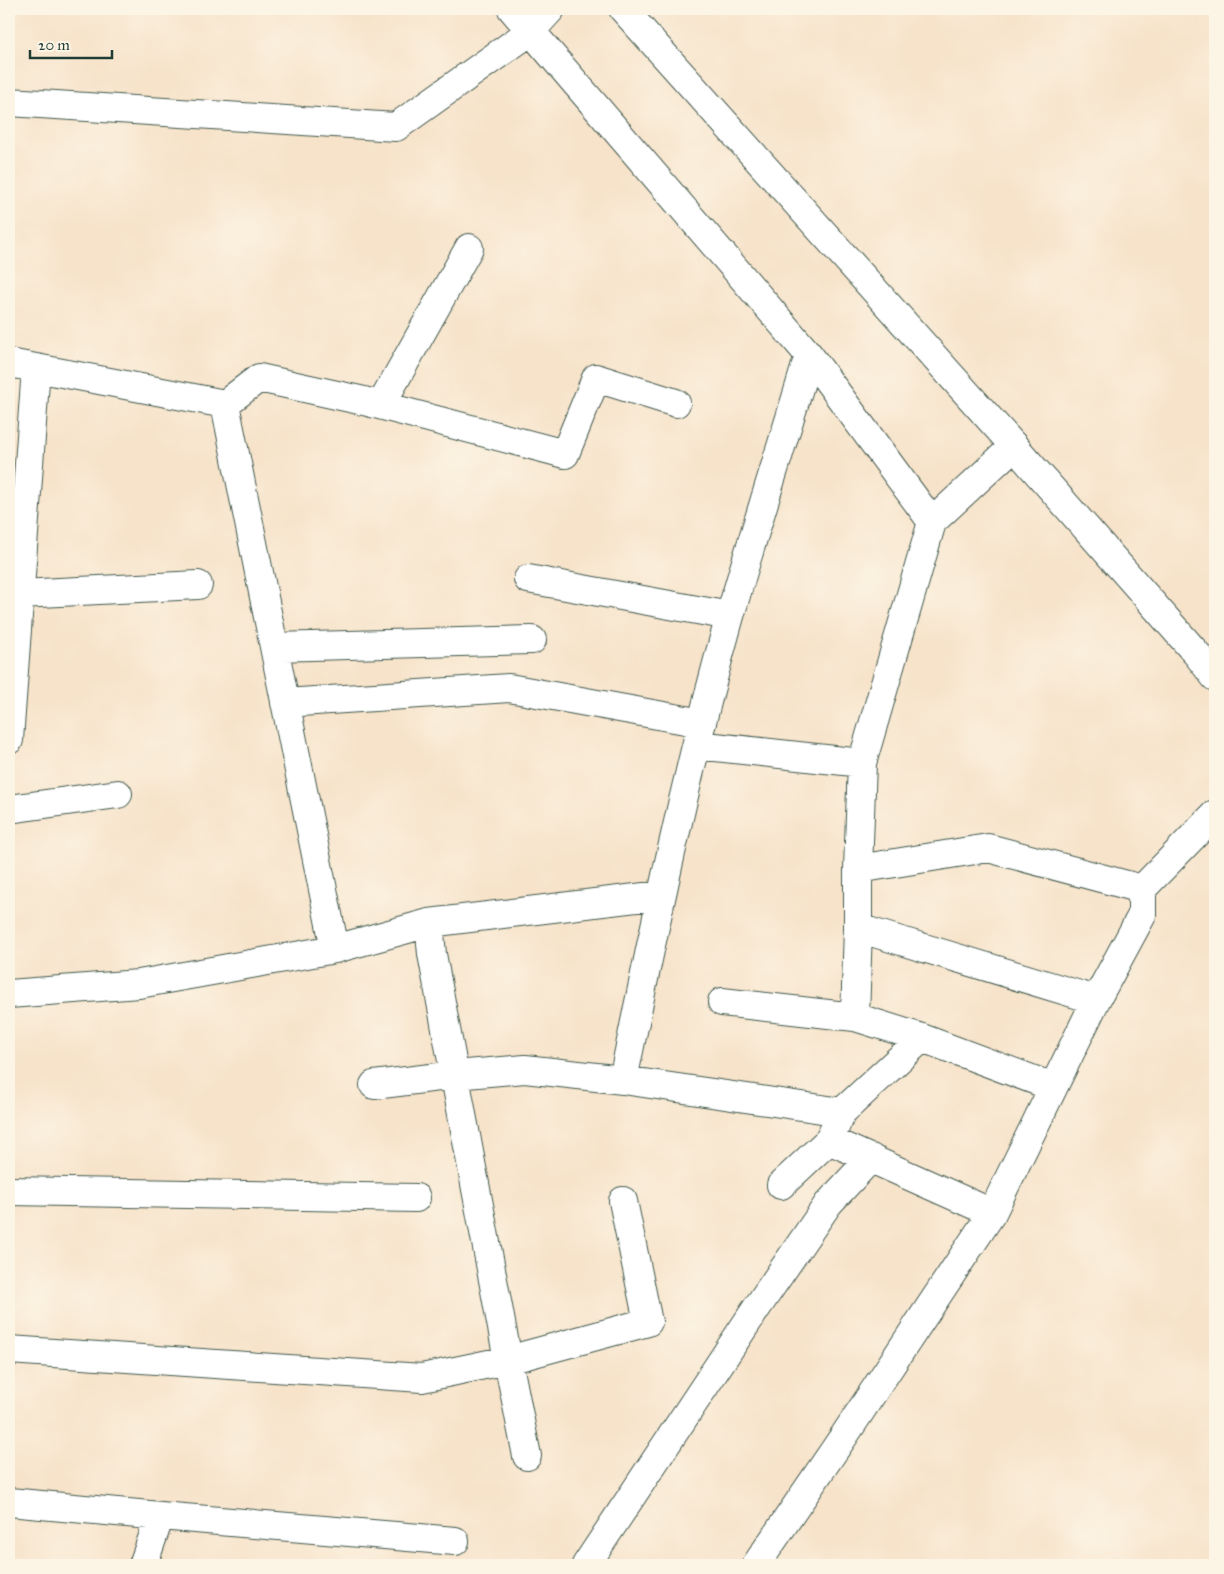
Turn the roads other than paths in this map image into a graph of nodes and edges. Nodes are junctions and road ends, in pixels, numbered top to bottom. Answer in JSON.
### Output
{"nodes":[{"id":1,"x":512,"y":9,"type":"edge"},
{"id":2,"x":551,"y":9,"type":"edge"},
{"id":3,"x":623,"y":9,"type":"edge"},
{"id":4,"x":531,"y":31,"type":"junction"},
{"id":5,"x":9,"y":102,"type":"edge"},
{"id":6,"x":469,"y":248,"type":"dead end"},
{"id":7,"x":809,"y":356,"type":"junction"},
{"id":8,"x":9,"y":363,"type":"edge"},
{"id":9,"x":36,"y":368,"type":"junction"},
{"id":10,"x":676,"y":403,"type":"dead end"},
{"id":11,"x":225,"y":404,"type":"junction"},
{"id":12,"x":381,"y":405,"type":"junction"},
{"id":13,"x":1014,"y":446,"type":"junction"},
{"id":14,"x":932,"y":522,"type":"junction"},
{"id":15,"x":528,"y":579,"type":"dead end"},
{"id":16,"x":198,"y":585,"type":"dead end"},
{"id":17,"x":20,"y":594,"type":"junction"},
{"id":18,"x":730,"y":616,"type":"junction"},
{"id":19,"x":532,"y":640,"type":"dead end"},
{"id":20,"x":274,"y":647,"type":"junction"},
{"id":21,"x":1215,"y":677,"type":"edge"},
{"id":22,"x":285,"y":703,"type":"junction"},
{"id":23,"x":699,"y":734,"type":"junction"},
{"id":24,"x":9,"y":740,"type":"edge"},
{"id":25,"x":862,"y":763,"type":"junction"},
{"id":26,"x":118,"y":794,"type":"dead end"},
{"id":27,"x":9,"y":808,"type":"edge"},
{"id":28,"x":1215,"y":814,"type":"edge"},
{"id":29,"x":858,"y":869,"type":"junction"},
{"id":30,"x":1142,"y":889,"type":"junction"},
{"id":31,"x":661,"y":895,"type":"junction"},
{"id":32,"x":429,"y":923,"type":"junction"},
{"id":33,"x":858,"y":928,"type":"junction"},
{"id":34,"x":334,"y":949,"type":"junction"},
{"id":35,"x":9,"y":994,"type":"edge"},
{"id":36,"x":1096,"y":1000,"type":"junction"},
{"id":37,"x":722,"y":1002,"type":"dead end"},
{"id":38,"x":854,"y":1017,"type":"junction"},
{"id":39,"x":922,"y":1038,"type":"junction"},
{"id":40,"x":455,"y":1075,"type":"junction"},
{"id":41,"x":623,"y":1080,"type":"junction"},
{"id":42,"x":374,"y":1085,"type":"dead end"},
{"id":43,"x":1053,"y":1087,"type":"junction"},
{"id":44,"x":842,"y":1112,"type":"junction"},
{"id":45,"x":829,"y":1140,"type":"junction"},
{"id":46,"x":871,"y":1158,"type":"junction"},
{"id":47,"x":781,"y":1185,"type":"dead end"},
{"id":48,"x":9,"y":1191,"type":"edge"},
{"id":49,"x":416,"y":1198,"type":"dead end"},
{"id":50,"x":623,"y":1201,"type":"dead end"},
{"id":51,"x":992,"y":1213,"type":"junction"},
{"id":52,"x":9,"y":1350,"type":"edge"},
{"id":53,"x":508,"y":1360,"type":"junction"},
{"id":54,"x":527,"y":1456,"type":"dead end"},
{"id":55,"x":9,"y":1502,"type":"edge"},
{"id":56,"x":160,"y":1516,"type":"junction"},
{"id":57,"x":455,"y":1541,"type":"dead end"},
{"id":58,"x":143,"y":1565,"type":"edge"},
{"id":59,"x":586,"y":1565,"type":"edge"},
{"id":60,"x":756,"y":1565,"type":"edge"}],
"edges":[{"from":1,"to":4,"type":"street"},
{"from":2,"to":4,"type":"street"},
{"from":3,"to":13,"type":"street"},
{"from":4,"to":5,"type":"street"},
{"from":4,"to":7,"type":"street"},
{"from":6,"to":12,"type":"street"},
{"from":7,"to":14,"type":"street"},
{"from":7,"to":18,"type":"street"},
{"from":8,"to":9,"type":"street"},
{"from":9,"to":11,"type":"street"},
{"from":9,"to":17,"type":"street"},
{"from":10,"to":12,"type":"street"},
{"from":11,"to":12,"type":"street"},
{"from":11,"to":20,"type":"street"},
{"from":13,"to":14,"type":"street"},
{"from":13,"to":21,"type":"street"},
{"from":14,"to":25,"type":"street"},
{"from":15,"to":18,"type":"street"},
{"from":16,"to":17,"type":"street"},
{"from":17,"to":24,"type":"street"},
{"from":18,"to":23,"type":"street"},
{"from":19,"to":20,"type":"street"},
{"from":20,"to":22,"type":"street"},
{"from":22,"to":23,"type":"street"},
{"from":22,"to":34,"type":"street"},
{"from":23,"to":25,"type":"street"},
{"from":23,"to":31,"type":"street"},
{"from":25,"to":29,"type":"street"},
{"from":26,"to":27,"type":"street"},
{"from":28,"to":30,"type":"street"},
{"from":29,"to":30,"type":"street"},
{"from":29,"to":33,"type":"street"},
{"from":30,"to":36,"type":"street"},
{"from":31,"to":32,"type":"street"},
{"from":31,"to":41,"type":"street"},
{"from":32,"to":34,"type":"street"},
{"from":32,"to":40,"type":"street"},
{"from":33,"to":36,"type":"street"},
{"from":33,"to":38,"type":"street"},
{"from":34,"to":35,"type":"street"},
{"from":36,"to":43,"type":"street"},
{"from":37,"to":38,"type":"street"},
{"from":38,"to":39,"type":"street"},
{"from":39,"to":43,"type":"street"},
{"from":39,"to":44,"type":"street"},
{"from":40,"to":41,"type":"street"},
{"from":40,"to":42,"type":"street"},
{"from":40,"to":53,"type":"street"},
{"from":41,"to":44,"type":"street"},
{"from":43,"to":51,"type":"street"},
{"from":44,"to":45,"type":"street"},
{"from":45,"to":46,"type":"street"},
{"from":45,"to":47,"type":"street"},
{"from":46,"to":51,"type":"street"},
{"from":46,"to":59,"type":"street"},
{"from":48,"to":49,"type":"street"},
{"from":50,"to":53,"type":"street"},
{"from":51,"to":60,"type":"street"},
{"from":52,"to":53,"type":"street"},
{"from":53,"to":54,"type":"street"},
{"from":55,"to":56,"type":"street"},
{"from":56,"to":57,"type":"street"},
{"from":56,"to":58,"type":"street"}]}
